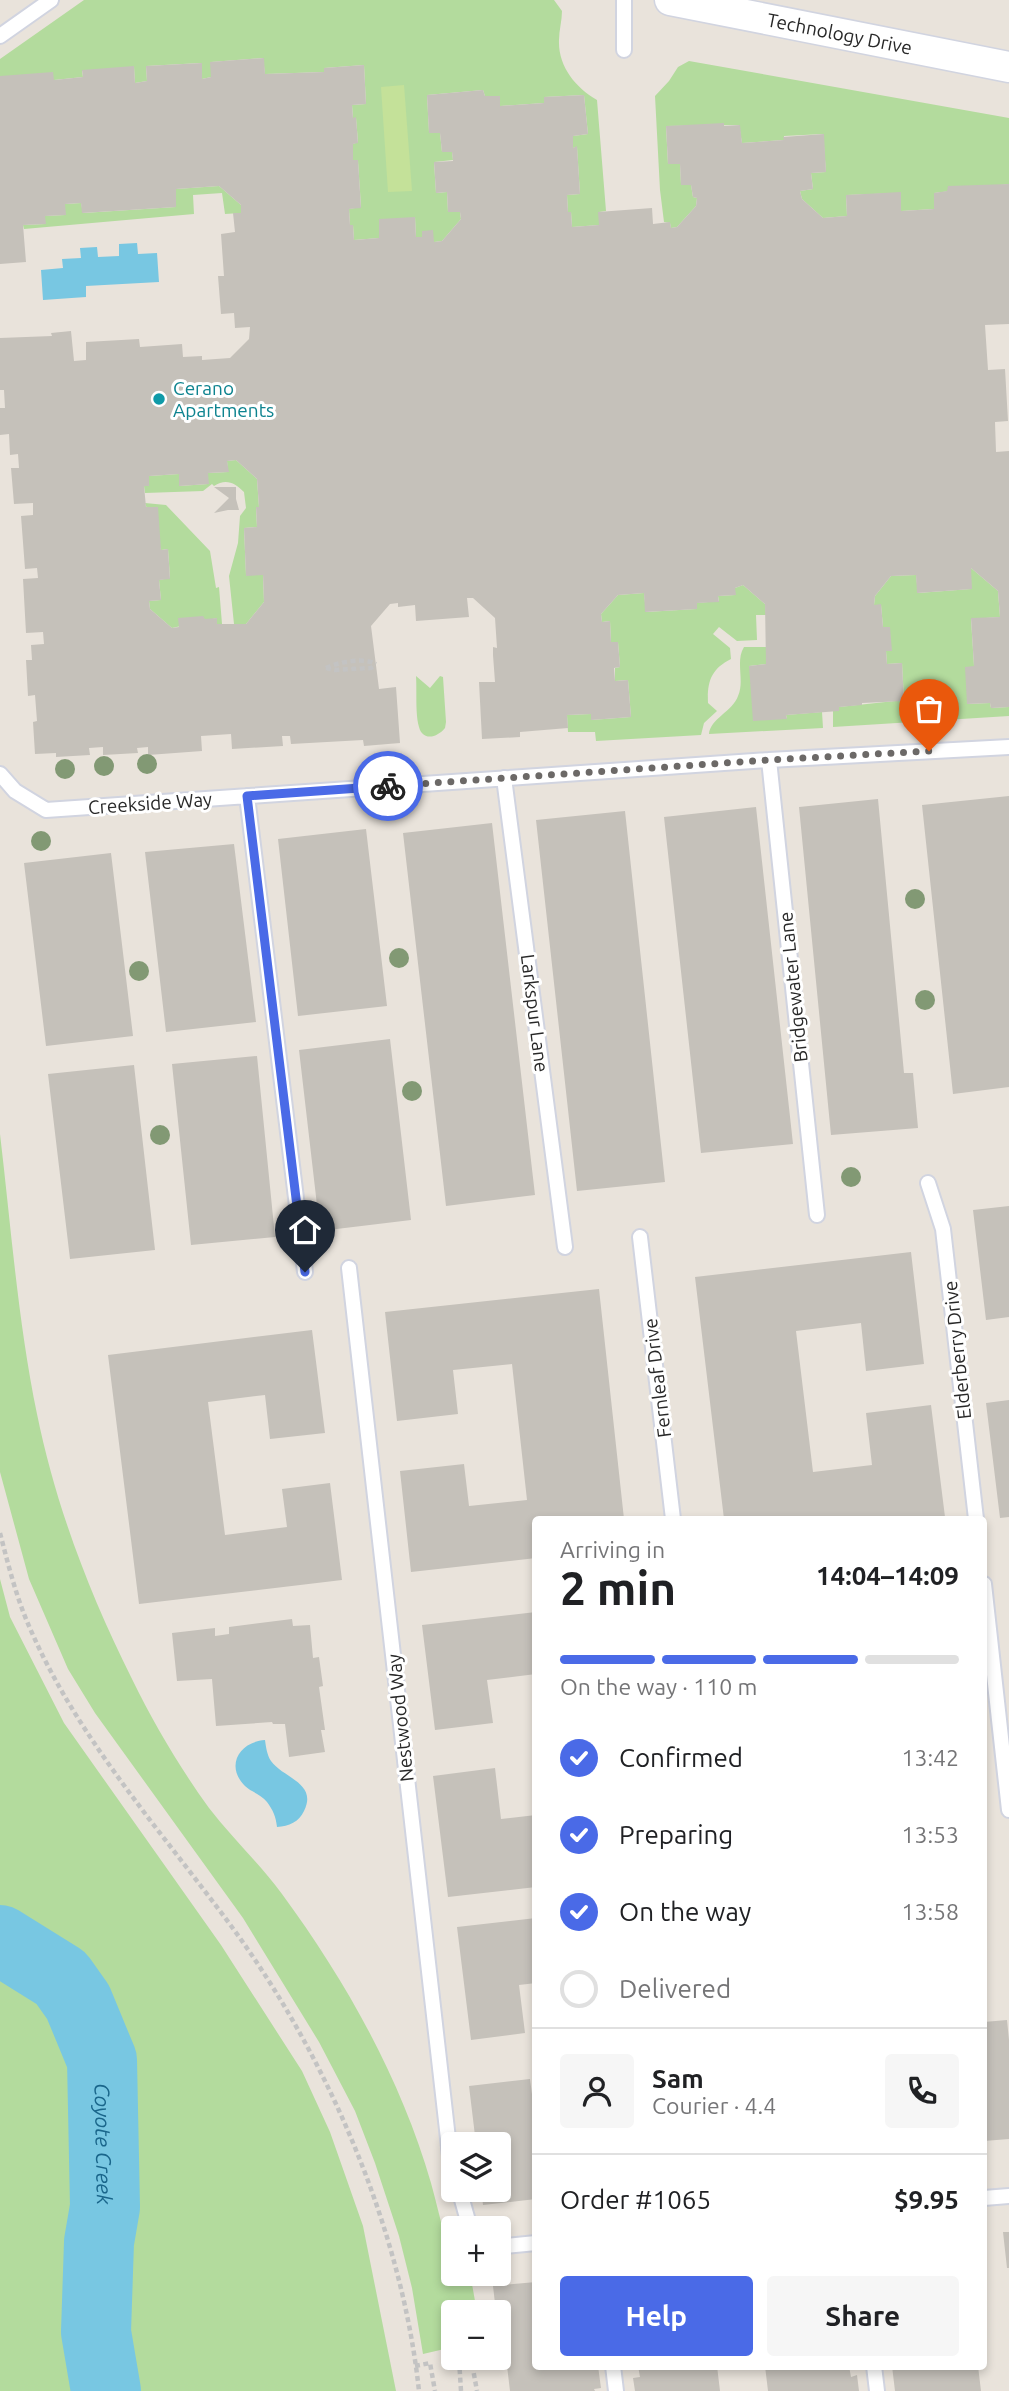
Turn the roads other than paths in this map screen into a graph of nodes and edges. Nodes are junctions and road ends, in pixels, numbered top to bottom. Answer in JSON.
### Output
{"nodes":[{"id":1,"x":51,"y":0,"type":"edge"},
{"id":2,"x":624,"y":0,"type":"edge"},
{"id":3,"x":670,"y":0,"type":"edge"},
{"id":4,"x":0,"y":36,"type":"edge"},
{"id":5,"x":624,"y":50,"type":"dead end"},
{"id":6,"x":1009,"y":67,"type":"edge"},
{"id":7,"x":1009,"y":747,"type":"edge"},
{"id":8,"x":769,"y":760,"type":"junction"},
{"id":9,"x":0,"y":774,"type":"edge"},
{"id":10,"x":504,"y":778,"type":"junction"},
{"id":11,"x":247,"y":796,"type":"junction"},
{"id":12,"x":928,"y":1183,"type":"dead end"},
{"id":13,"x":817,"y":1214,"type":"dead end"},
{"id":14,"x":640,"y":1237,"type":"dead end"},
{"id":15,"x":565,"y":1247,"type":"dead end"},
{"id":16,"x":349,"y":1268,"type":"dead end"},
{"id":17,"x":305,"y":1272,"type":"dead end"},
{"id":18,"x":673,"y":1516,"type":"edge"},
{"id":19,"x":976,"y":1516,"type":"edge"},
{"id":20,"x":987,"y":1611,"type":"edge"},
{"id":21,"x":1009,"y":1810,"type":"edge"},
{"id":22,"x":449,"y":2132,"type":"edge"},
{"id":23,"x":1009,"y":2196,"type":"edge"},
{"id":24,"x":987,"y":2198,"type":"edge"},
{"id":25,"x":532,"y":2243,"type":"edge"},
{"id":26,"x":511,"y":2246,"type":"edge"},
{"id":27,"x":613,"y":2370,"type":"edge"},
{"id":28,"x":874,"y":2370,"type":"edge"},
{"id":29,"x":616,"y":2391,"type":"edge"},
{"id":30,"x":877,"y":2391,"type":"edge"}],
"edges":[{"from":1,"to":4,"type":"lane"},
{"from":2,"to":5,"type":"lane"},
{"from":3,"to":6,"type":"street","name":"Technology Drive"},
{"from":7,"to":8,"type":"lane","name":"Creekside Way"},
{"from":8,"to":10,"type":"lane","name":"Creekside Way"},
{"from":8,"to":13,"type":"lane","name":"Bridgewater Lane"},
{"from":9,"to":11,"type":"lane","name":"Creekside Way"},
{"from":10,"to":11,"type":"lane","name":"Creekside Way"},
{"from":10,"to":15,"type":"lane","name":"Larkspur Lane"},
{"from":11,"to":17,"type":"lane"},
{"from":12,"to":19,"type":"lane","name":"Elderberry Drive"},
{"from":14,"to":18,"type":"lane","name":"Fernleaf Drive"},
{"from":16,"to":22,"type":"lane","name":"Nestwood Way"},
{"from":20,"to":21,"type":"lane"},
{"from":23,"to":24,"type":"lane"},
{"from":25,"to":26,"type":"lane"},
{"from":27,"to":29,"type":"lane"},
{"from":28,"to":30,"type":"lane"}]}
